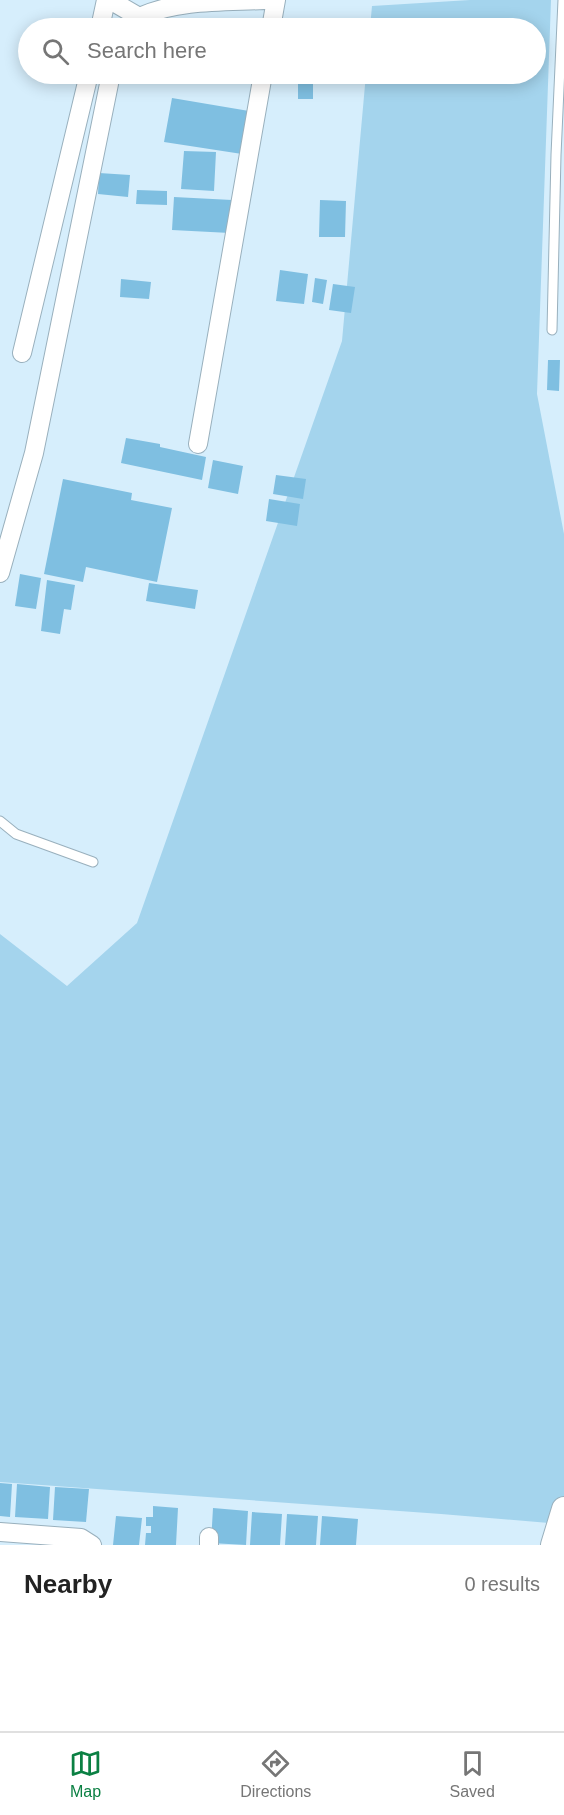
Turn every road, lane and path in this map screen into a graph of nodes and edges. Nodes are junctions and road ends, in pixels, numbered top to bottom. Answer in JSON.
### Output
{"nodes":[{"id":1,"x":108,"y":0,"type":"edge"},
{"id":2,"x":264,"y":0,"type":"edge"},
{"id":3,"x":276,"y":0,"type":"edge"},
{"id":4,"x":563,"y":0,"type":"edge"},
{"id":5,"x":103,"y":18,"type":"edge"},
{"id":6,"x":128,"y":18,"type":"edge"},
{"id":7,"x":145,"y":18,"type":"edge"},
{"id":8,"x":273,"y":18,"type":"edge"},
{"id":9,"x":87,"y":84,"type":"edge"},
{"id":10,"x":109,"y":84,"type":"edge"},
{"id":11,"x":261,"y":84,"type":"edge"},
{"id":12,"x":552,"y":330,"type":"dead end"},
{"id":13,"x":22,"y":353,"type":"dead end"},
{"id":14,"x":198,"y":444,"type":"dead end"},
{"id":15,"x":0,"y":573,"type":"edge"},
{"id":16,"x":0,"y":821,"type":"edge"},
{"id":17,"x":93,"y":862,"type":"dead end"},
{"id":18,"x":564,"y":1509,"type":"edge"},
{"id":19,"x":0,"y":1532,"type":"edge"},
{"id":20,"x":92,"y":1545,"type":"edge"},
{"id":21,"x":553,"y":1545,"type":"edge"}],
"edges":[{"from":1,"to":5,"type":"street"},
{"from":1,"to":6,"type":"street"},
{"from":2,"to":7,"type":"street"},
{"from":3,"to":8,"type":"street"},
{"from":4,"to":12,"type":"lane"},
{"from":9,"to":13,"type":"street"},
{"from":10,"to":15,"type":"street"},
{"from":11,"to":14,"type":"street"},
{"from":16,"to":17,"type":"lane"},
{"from":18,"to":21,"type":"street"},
{"from":19,"to":20,"type":"street"}]}
